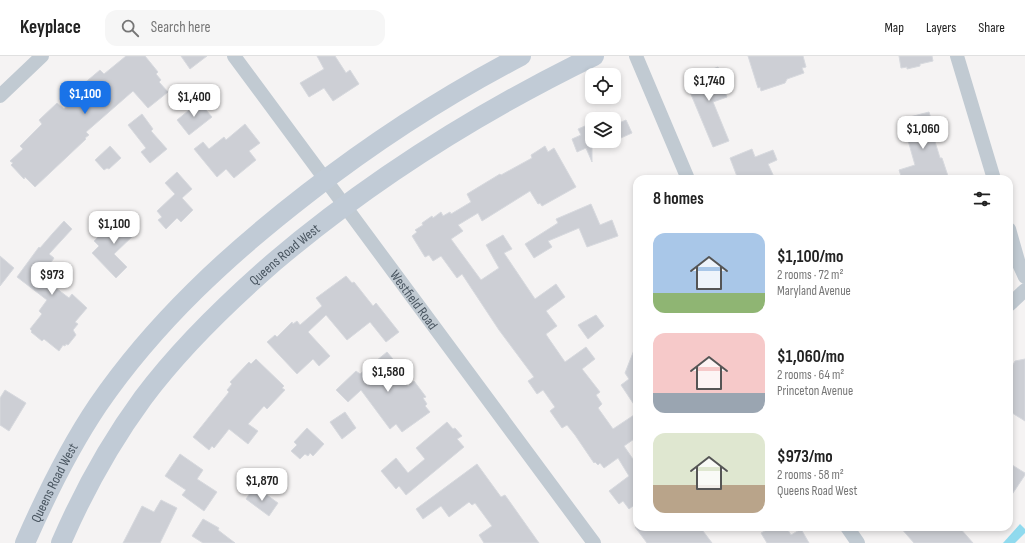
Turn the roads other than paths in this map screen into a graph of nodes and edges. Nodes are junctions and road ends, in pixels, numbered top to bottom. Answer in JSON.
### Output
{"nodes":[{"id":1,"x":42,"y":56,"type":"edge"},
{"id":2,"x":234,"y":56,"type":"edge"},
{"id":3,"x":521,"y":56,"type":"edge"},
{"id":4,"x":594,"y":56,"type":"edge"},
{"id":5,"x":636,"y":56,"type":"edge"},
{"id":6,"x":957,"y":56,"type":"edge"},
{"id":7,"x":0,"y":96,"type":"edge"},
{"id":8,"x":686,"y":175,"type":"edge"},
{"id":9,"x":993,"y":175,"type":"edge"},
{"id":10,"x":326,"y":179,"type":"junction"},
{"id":11,"x":345,"y":205,"type":"junction"},
{"id":12,"x":1013,"y":243,"type":"edge"},
{"id":13,"x":1025,"y":277,"type":"edge"},
{"id":14,"x":1025,"y":290,"type":"edge"},
{"id":15,"x":1013,"y":301,"type":"edge"},
{"id":16,"x":850,"y":531,"type":"edge"},
{"id":17,"x":25,"y":543,"type":"edge"},
{"id":18,"x":61,"y":543,"type":"edge"},
{"id":19,"x":594,"y":543,"type":"edge"},
{"id":20,"x":858,"y":543,"type":"edge"}],
"edges":[{"from":1,"to":7,"type":"street"},
{"from":2,"to":10,"type":"street","name":"Westfield Road"},
{"from":3,"to":10,"type":"street","name":"Queens Road West"},
{"from":4,"to":11,"type":"street","name":"Queens Road West"},
{"from":5,"to":8,"type":"street"},
{"from":6,"to":9,"type":"street"},
{"from":10,"to":11,"type":"street","name":"Westfield Road"},
{"from":10,"to":17,"type":"street","name":"Queens Road West"},
{"from":11,"to":18,"type":"street","name":"Queens Road West"},
{"from":11,"to":19,"type":"street","name":"Westfield Road"},
{"from":12,"to":13,"type":"street"},
{"from":14,"to":15,"type":"street"},
{"from":16,"to":20,"type":"street"}]}
